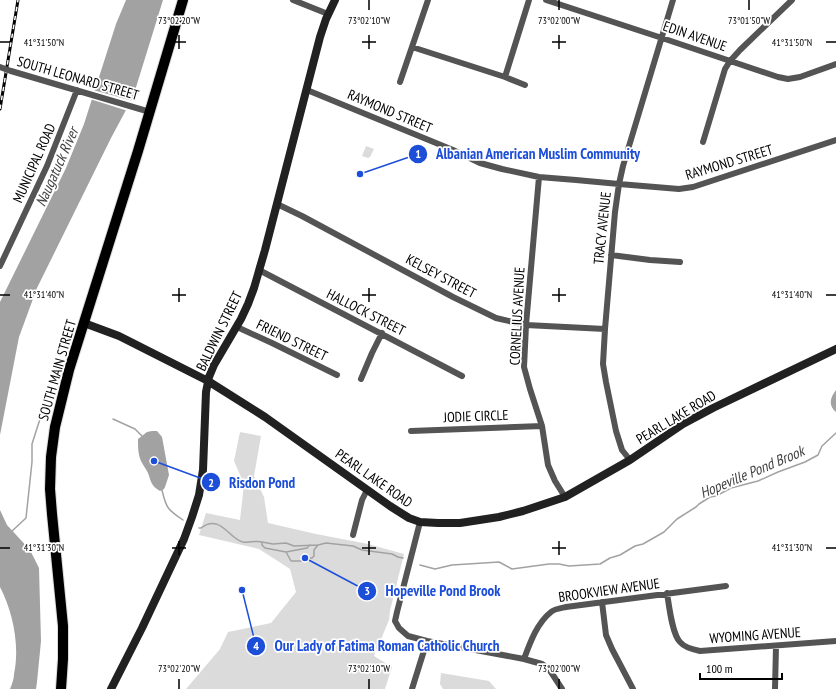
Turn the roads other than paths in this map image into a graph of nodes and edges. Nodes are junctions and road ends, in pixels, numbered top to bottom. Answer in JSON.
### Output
{"nodes":[{"id":1,"x":183,"y":0,"type":"edge"},
{"id":2,"x":293,"y":0,"type":"edge"},
{"id":3,"x":335,"y":0,"type":"edge"},
{"id":4,"x":428,"y":0,"type":"edge"},
{"id":5,"x":528,"y":0,"type":"edge"},
{"id":6,"x":546,"y":0,"type":"edge"},
{"id":7,"x":673,"y":0,"type":"edge"},
{"id":8,"x":781,"y":0,"type":"edge"},
{"id":9,"x":792,"y":0,"type":"edge"},
{"id":10,"x":785,"y":6,"type":"junction"},
{"id":11,"x":328,"y":14,"type":"junction"},
{"id":12,"x":662,"y":38,"type":"junction"},
{"id":13,"x":412,"y":47,"type":"junction"},
{"id":14,"x":730,"y":61,"type":"junction"},
{"id":15,"x":836,"y":64,"type":"edge"},
{"id":16,"x":0,"y":67,"type":"edge"},
{"id":17,"x":505,"y":77,"type":"junction"},
{"id":18,"x":400,"y":82,"type":"dead end"},
{"id":19,"x":525,"y":85,"type":"dead end"},
{"id":20,"x":77,"y":90,"type":"junction"},
{"id":21,"x":307,"y":90,"type":"junction"},
{"id":22,"x":150,"y":112,"type":"junction"},
{"id":23,"x":836,"y":140,"type":"edge"},
{"id":24,"x":703,"y":142,"type":"dead end"},
{"id":25,"x":539,"y":178,"type":"junction"},
{"id":26,"x":619,"y":184,"type":"junction"},
{"id":27,"x":277,"y":204,"type":"junction"},
{"id":28,"x":611,"y":255,"type":"junction"},
{"id":29,"x":680,"y":262,"type":"dead end"},
{"id":30,"x":0,"y":266,"type":"edge"},
{"id":31,"x":259,"y":270,"type":"junction"},
{"id":32,"x":84,"y":323,"type":"junction"},
{"id":33,"x":526,"y":325,"type":"junction"},
{"id":34,"x":237,"y":327,"type":"junction"},
{"id":35,"x":605,"y":329,"type":"junction"},
{"id":36,"x":382,"y":333,"type":"junction"},
{"id":37,"x":836,"y":349,"type":"edge"},
{"id":38,"x":337,"y":375,"type":"dead end"},
{"id":39,"x":462,"y":376,"type":"dead end"},
{"id":40,"x":361,"y":379,"type":"dead end"},
{"id":41,"x":208,"y":381,"type":"junction"},
{"id":42,"x":542,"y":426,"type":"junction"},
{"id":43,"x":411,"y":431,"type":"dead end"},
{"id":44,"x":630,"y":460,"type":"junction"},
{"id":45,"x":367,"y":490,"type":"junction"},
{"id":46,"x":565,"y":497,"type":"junction"},
{"id":47,"x":420,"y":522,"type":"junction"},
{"id":48,"x":353,"y":535,"type":"dead end"},
{"id":49,"x":726,"y":586,"type":"dead end"},
{"id":50,"x":667,"y":594,"type":"junction"},
{"id":51,"x":602,"y":602,"type":"junction"},
{"id":52,"x":427,"y":641,"type":"junction"},
{"id":53,"x":836,"y":641,"type":"edge"},
{"id":54,"x":776,"y":646,"type":"junction"},
{"id":55,"x":524,"y":659,"type":"junction"},
{"id":56,"x":61,"y":689,"type":"edge"},
{"id":57,"x":111,"y":689,"type":"edge"},
{"id":58,"x":412,"y":689,"type":"edge"},
{"id":59,"x":562,"y":689,"type":"edge"},
{"id":60,"x":633,"y":689,"type":"edge"},
{"id":61,"x":775,"y":689,"type":"edge"}],
"edges":[{"from":1,"to":22,"type":"main road","name":"SOUTH MAIN STREET"},
{"from":2,"to":11,"type":"street"},
{"from":3,"to":11,"type":"main road","name":"BALDWIN STREET"},
{"from":4,"to":13,"type":"street"},
{"from":5,"to":17,"type":"street"},
{"from":6,"to":12,"type":"street","name":"EDIN AVENUE"},
{"from":7,"to":12,"type":"street","name":"TRACY AVENUE"},
{"from":8,"to":10,"type":"street"},
{"from":9,"to":10,"type":"street"},
{"from":10,"to":14,"type":"street"},
{"from":11,"to":21,"type":"main road","name":"BALDWIN STREET"},
{"from":12,"to":14,"type":"street","name":"EDIN AVENUE"},
{"from":12,"to":26,"type":"street","name":"TRACY AVENUE"},
{"from":13,"to":17,"type":"street"},
{"from":13,"to":18,"type":"street"},
{"from":14,"to":15,"type":"street","name":"EDIN AVENUE"},
{"from":14,"to":24,"type":"street"},
{"from":16,"to":20,"type":"street","name":"SOUTH LEONARD STREET","bridge":true},
{"from":17,"to":19,"type":"street"},
{"from":20,"to":22,"type":"street","name":"SOUTH LEONARD STREET"},
{"from":20,"to":30,"type":"street","name":"MUNICIPAL ROAD"},
{"from":21,"to":25,"type":"street","name":"RAYMOND STREET"},
{"from":21,"to":27,"type":"main road","name":"BALDWIN STREET"},
{"from":22,"to":32,"type":"main road","name":"SOUTH MAIN STREET"},
{"from":23,"to":26,"type":"street","name":"RAYMOND STREET"},
{"from":25,"to":26,"type":"street","name":"RAYMOND STREET"},
{"from":25,"to":33,"type":"street","name":"CORNELIUS AVENUE"},
{"from":26,"to":28,"type":"street","name":"TRACY AVENUE"},
{"from":27,"to":31,"type":"main road","name":"BALDWIN STREET"},
{"from":27,"to":33,"type":"street","name":"KELSEY STREET"},
{"from":28,"to":29,"type":"street"},
{"from":28,"to":35,"type":"street","name":"TRACY AVENUE"},
{"from":31,"to":34,"type":"main road","name":"BALDWIN STREET"},
{"from":31,"to":36,"type":"street","name":"HALLOCK STREET"},
{"from":32,"to":41,"type":"main road","name":"PEARL LAKE ROAD"},
{"from":32,"to":56,"type":"main road","name":"SOUTH MAIN STREET"},
{"from":33,"to":35,"type":"street","name":"KELSEY STREET"},
{"from":33,"to":42,"type":"street","name":"CORNELIUS AVENUE"},
{"from":34,"to":38,"type":"street","name":"FRIEND STREET"},
{"from":34,"to":41,"type":"main road","name":"BALDWIN STREET"},
{"from":35,"to":44,"type":"street","name":"TRACY AVENUE"},
{"from":36,"to":39,"type":"street","name":"HALLOCK STREET"},
{"from":36,"to":40,"type":"street"},
{"from":37,"to":44,"type":"main road","name":"PEARL LAKE ROAD"},
{"from":41,"to":45,"type":"main road","name":"PEARL LAKE ROAD"},
{"from":41,"to":57,"type":"main road","name":"BALDWIN STREET"},
{"from":42,"to":43,"type":"street","name":"JODIE CIRCLE"},
{"from":42,"to":46,"type":"street","name":"CORNELIUS AVENUE"},
{"from":44,"to":46,"type":"main road","name":"PEARL LAKE ROAD"},
{"from":45,"to":47,"type":"main road","name":"PEARL LAKE ROAD"},
{"from":45,"to":48,"type":"street"},
{"from":46,"to":47,"type":"main road","name":"PEARL LAKE ROAD"},
{"from":47,"to":52,"type":"street"},
{"from":49,"to":50,"type":"street","name":"BROOKVIEW AVENUE"},
{"from":50,"to":51,"type":"street","name":"BROOKVIEW AVENUE"},
{"from":50,"to":54,"type":"street","name":"WYOMING AVENUE"},
{"from":51,"to":55,"type":"street","name":"BROOKVIEW AVENUE"},
{"from":51,"to":60,"type":"street"},
{"from":52,"to":55,"type":"street"},
{"from":52,"to":58,"type":"street"},
{"from":53,"to":54,"type":"street","name":"WYOMING AVENUE"},
{"from":54,"to":61,"type":"street"},
{"from":55,"to":59,"type":"street"}]}
